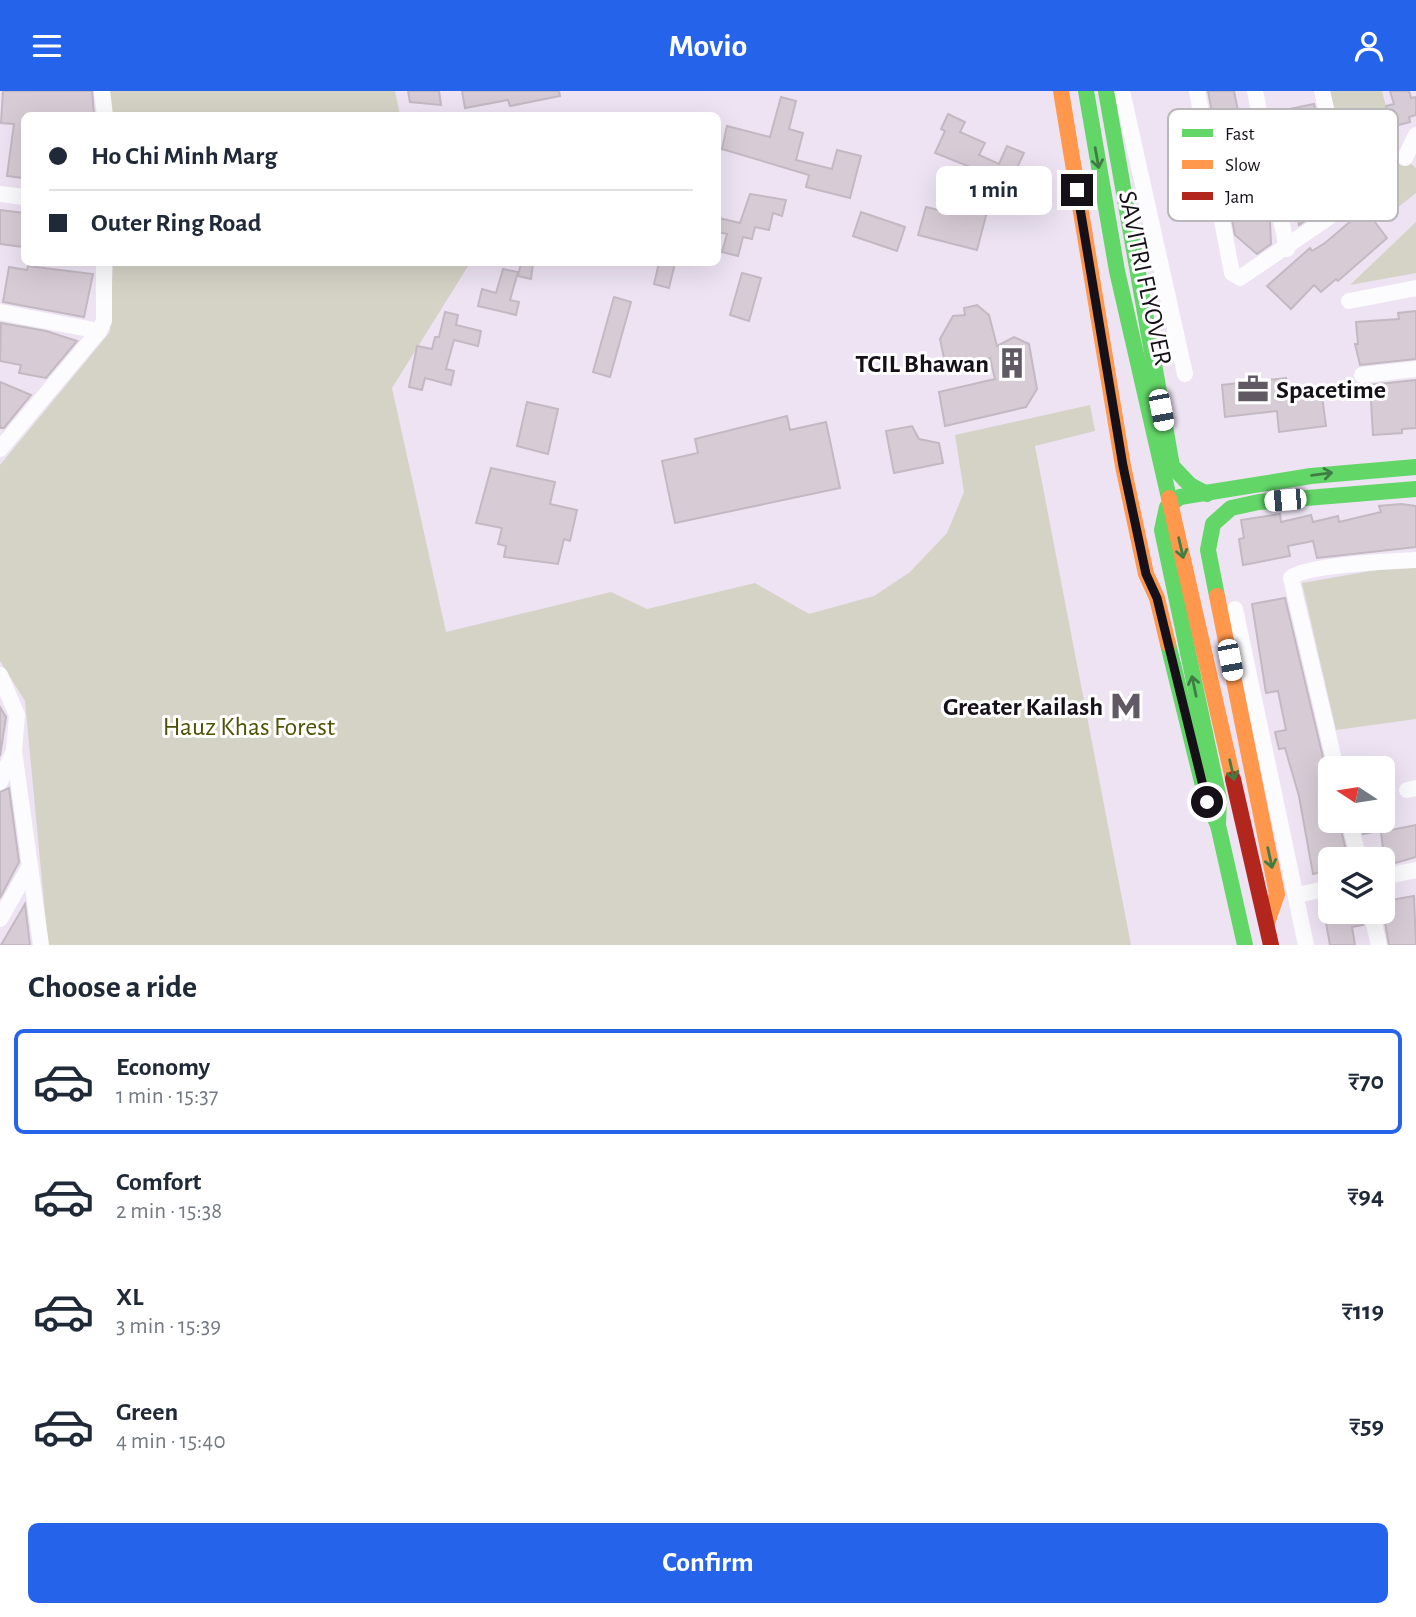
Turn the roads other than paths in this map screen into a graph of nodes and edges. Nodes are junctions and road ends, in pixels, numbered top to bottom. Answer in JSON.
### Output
{"nodes":[{"id":1,"x":102,"y":91,"type":"edge"},
{"id":2,"x":1061,"y":91,"type":"edge"},
{"id":3,"x":1086,"y":91,"type":"edge"},
{"id":4,"x":1106,"y":91,"type":"edge"},
{"id":5,"x":1122,"y":91,"type":"edge"},
{"id":6,"x":1198,"y":91,"type":"edge"},
{"id":7,"x":1255,"y":91,"type":"edge"},
{"id":8,"x":1322,"y":91,"type":"edge"},
{"id":9,"x":1201,"y":109,"type":"edge"},
{"id":10,"x":1259,"y":109,"type":"edge"},
{"id":11,"x":1326,"y":109,"type":"edge"},
{"id":12,"x":105,"y":112,"type":"edge"},
{"id":13,"x":1416,"y":135,"type":"edge"},
{"id":14,"x":1405,"y":158,"type":"dead end"},
{"id":15,"x":0,"y":194,"type":"edge"},
{"id":16,"x":21,"y":197,"type":"edge"},
{"id":17,"x":1222,"y":221,"type":"edge"},
{"id":18,"x":1281,"y":221,"type":"edge"},
{"id":19,"x":1325,"y":221,"type":"edge"},
{"id":20,"x":1287,"y":249,"type":"junction"},
{"id":21,"x":104,"y":266,"type":"edge"},
{"id":22,"x":1416,"y":288,"type":"edge"},
{"id":23,"x":1349,"y":301,"type":"dead end"},
{"id":24,"x":0,"y":312,"type":"edge"},
{"id":25,"x":99,"y":331,"type":"junction"},
{"id":26,"x":1153,"y":355,"type":"junction"},
{"id":27,"x":1105,"y":358,"type":"junction"},
{"id":28,"x":1416,"y":369,"type":"edge"},
{"id":29,"x":1185,"y":375,"type":"dead end"},
{"id":30,"x":1362,"y":375,"type":"dead end"},
{"id":31,"x":0,"y":449,"type":"edge"},
{"id":32,"x":1416,"y":467,"type":"edge"},
{"id":33,"x":1416,"y":489,"type":"edge"},
{"id":34,"x":1207,"y":494,"type":"junction"},
{"id":35,"x":1416,"y":560,"type":"edge"},
{"id":36,"x":1235,"y":610,"type":"dead end"},
{"id":37,"x":1224,"y":635,"type":"junction"},
{"id":38,"x":1184,"y":640,"type":"junction"},
{"id":39,"x":0,"y":675,"type":"edge"},
{"id":40,"x":14,"y":751,"type":"junction"},
{"id":41,"x":1333,"y":756,"type":"edge"},
{"id":42,"x":0,"y":782,"type":"edge"},
{"id":43,"x":1218,"y":825,"type":"junction"},
{"id":44,"x":30,"y":866,"type":"junction"},
{"id":45,"x":1416,"y":870,"type":"edge"},
{"id":46,"x":1395,"y":874,"type":"edge"},
{"id":47,"x":1318,"y":891,"type":"edge"},
{"id":48,"x":1297,"y":895,"type":"junction"},
{"id":49,"x":0,"y":919,"type":"edge"},
{"id":50,"x":1267,"y":923,"type":"junction"},
{"id":51,"x":1374,"y":924,"type":"edge"},
{"id":52,"x":41,"y":945,"type":"edge"},
{"id":53,"x":1245,"y":945,"type":"edge"},
{"id":54,"x":1271,"y":945,"type":"edge"},
{"id":55,"x":1306,"y":945,"type":"edge"},
{"id":56,"x":1379,"y":945,"type":"edge"}],
"edges":[{"from":1,"to":12,"type":"street"},
{"from":2,"to":27,"type":"street"},
{"from":3,"to":50,"type":"street","name":"SAVITRI FLYOVER","one_way":true},
{"from":4,"to":26,"type":"street"},
{"from":5,"to":29,"type":"street"},
{"from":6,"to":9,"type":"street"},
{"from":7,"to":10,"type":"street"},
{"from":8,"to":11,"type":"street"},
{"from":13,"to":14,"type":"street"},
{"from":15,"to":16,"type":"street"},
{"from":17,"to":20,"type":"street"},
{"from":18,"to":20,"type":"street"},
{"from":19,"to":20,"type":"street"},
{"from":21,"to":25,"type":"street"},
{"from":22,"to":23,"type":"street"},
{"from":24,"to":25,"type":"street"},
{"from":25,"to":31,"type":"street"},
{"from":26,"to":27,"type":"street"},
{"from":26,"to":34,"type":"street"},
{"from":27,"to":43,"type":"street"},
{"from":28,"to":30,"type":"street"},
{"from":34,"to":32,"type":"street","one_way":true},
{"from":33,"to":37,"type":"street"},
{"from":34,"to":38,"type":"street"},
{"from":35,"to":41,"type":"street"},
{"from":36,"to":48,"type":"street"},
{"from":37,"to":38,"type":"street"},
{"from":37,"to":50,"type":"street","one_way":true},
{"from":43,"to":38,"type":"street","one_way":true},
{"from":39,"to":40,"type":"street"},
{"from":40,"to":42,"type":"street"},
{"from":40,"to":44,"type":"street"},
{"from":43,"to":53,"type":"street"},
{"from":44,"to":49,"type":"street"},
{"from":44,"to":52,"type":"street"},
{"from":45,"to":46,"type":"street"},
{"from":47,"to":48,"type":"street"},
{"from":48,"to":55,"type":"street"},
{"from":50,"to":54,"type":"street","name":"SAVITRI FLYOVER"},
{"from":51,"to":56,"type":"street"}]}
